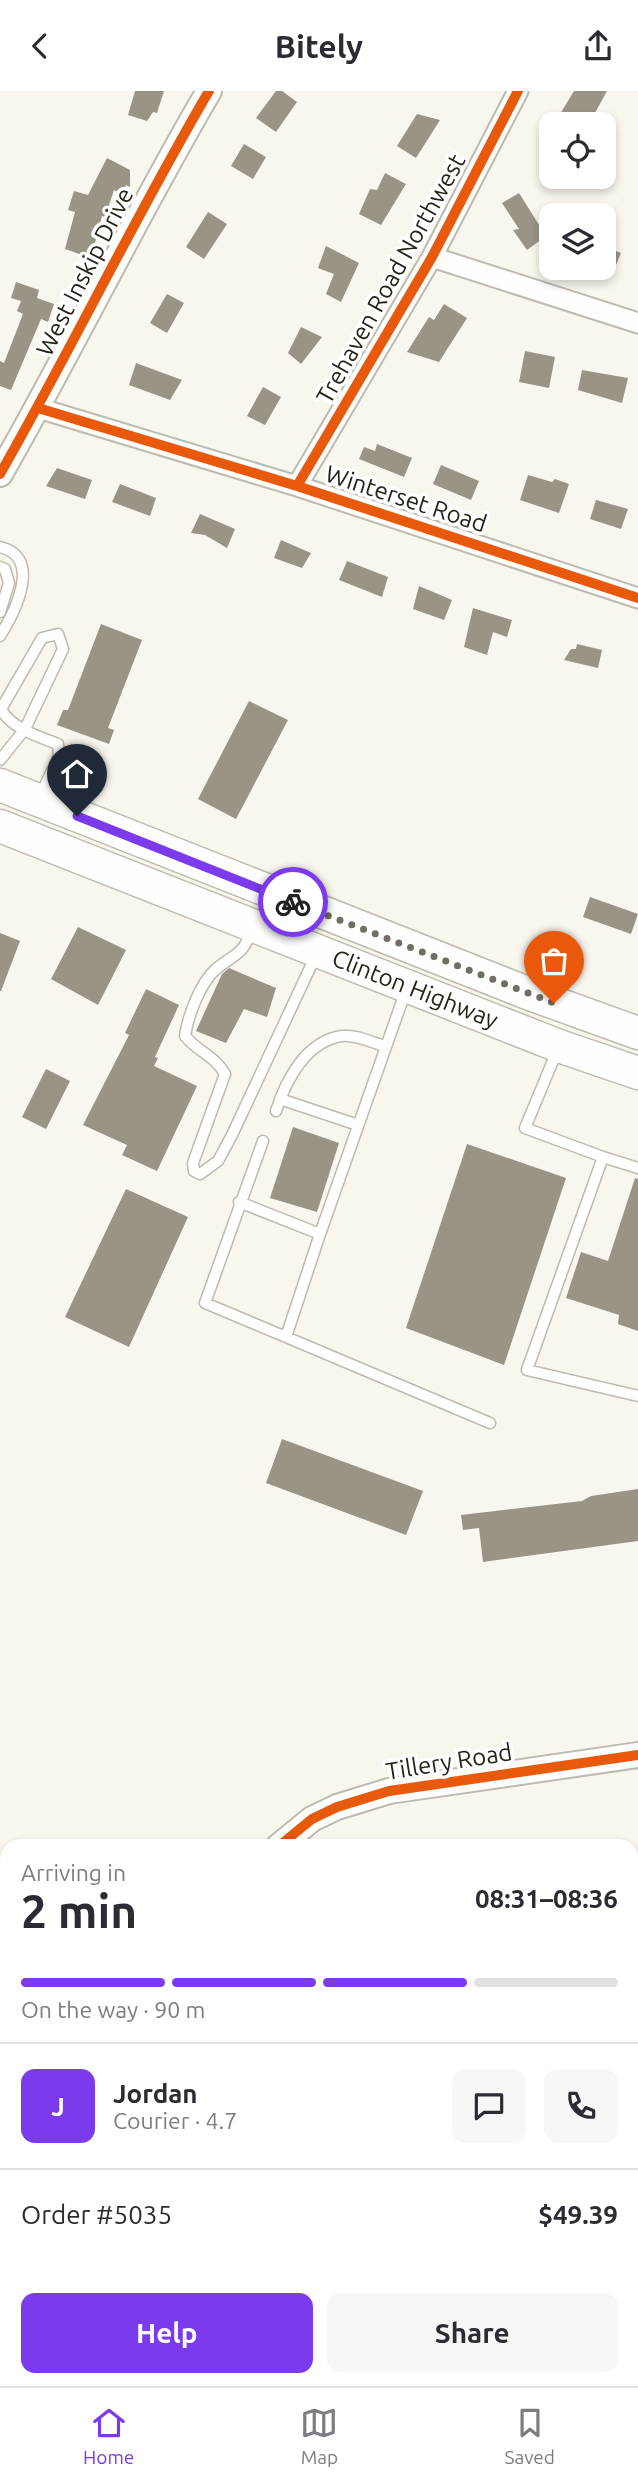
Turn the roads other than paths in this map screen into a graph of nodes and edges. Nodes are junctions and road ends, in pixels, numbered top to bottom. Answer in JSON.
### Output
{"nodes":[{"id":1,"x":209,"y":91,"type":"edge"},
{"id":2,"x":518,"y":91,"type":"edge"},
{"id":3,"x":432,"y":257,"type":"junction"},
{"id":4,"x":638,"y":323,"type":"edge"},
{"id":5,"x":38,"y":408,"type":"junction"},
{"id":6,"x":0,"y":474,"type":"edge"},
{"id":7,"x":296,"y":486,"type":"junction"},
{"id":8,"x":0,"y":547,"type":"edge"},
{"id":9,"x":0,"y":567,"type":"edge"},
{"id":10,"x":638,"y":599,"type":"edge"},
{"id":11,"x":0,"y":613,"type":"edge"},
{"id":12,"x":0,"y":636,"type":"edge"},
{"id":13,"x":26,"y":729,"type":"junction"},
{"id":14,"x":0,"y":760,"type":"edge"},
{"id":15,"x":0,"y":785,"type":"edge"},
{"id":16,"x":38,"y":800,"type":"junction"},
{"id":17,"x":0,"y":826,"type":"edge"},
{"id":18,"x":271,"y":894,"type":"junction"},
{"id":19,"x":254,"y":927,"type":"junction"},
{"id":20,"x":318,"y":951,"type":"junction"},
{"id":21,"x":407,"y":987,"type":"junction"},
{"id":22,"x":632,"y":1030,"type":"edge"},
{"id":23,"x":385,"y":1046,"type":"junction"},
{"id":24,"x":559,"y":1046,"type":"junction"},
{"id":25,"x":625,"y":1068,"type":"edge"},
{"id":26,"x":280,"y":1099,"type":"junction"},
{"id":27,"x":276,"y":1111,"type":"dead end"},
{"id":28,"x":358,"y":1125,"type":"junction"},
{"id":29,"x":263,"y":1141,"type":"dead end"},
{"id":30,"x":603,"y":1157,"type":"junction"},
{"id":31,"x":638,"y":1168,"type":"edge"},
{"id":32,"x":239,"y":1202,"type":"junction"},
{"id":33,"x":320,"y":1234,"type":"junction"},
{"id":34,"x":286,"y":1337,"type":"junction"},
{"id":35,"x":638,"y":1397,"type":"edge"},
{"id":36,"x":490,"y":1423,"type":"dead end"},
{"id":37,"x":638,"y":1755,"type":"edge"},
{"id":38,"x":292,"y":1839,"type":"edge"}],
"edges":[{"from":1,"to":5,"type":"street","name":"West Inskip Drive"},
{"from":2,"to":3,"type":"street","name":"Trehaven Road Northwest"},
{"from":3,"to":4,"type":"street"},
{"from":3,"to":7,"type":"street","name":"Trehaven Road Northwest"},
{"from":5,"to":6,"type":"street","name":"West Inskip Drive"},
{"from":5,"to":7,"type":"street","name":"Winterset Road"},
{"from":7,"to":10,"type":"street","name":"Winterset Road"},
{"from":8,"to":12,"type":"lane"},
{"from":9,"to":11,"type":"lane"},
{"from":13,"to":13,"type":"lane"},
{"from":13,"to":14,"type":"lane"},
{"from":13,"to":16,"type":"lane"},
{"from":15,"to":16,"type":"highway","name":"Clinton Highway"},
{"from":16,"to":18,"type":"highway","name":"Clinton Highway"},
{"from":17,"to":19,"type":"highway","name":"Clinton Highway"},
{"from":18,"to":19,"type":"highway"},
{"from":18,"to":22,"type":"highway","name":"Clinton Highway"},
{"from":19,"to":20,"type":"highway","name":"Clinton Highway"},
{"from":19,"to":20,"type":"lane"},
{"from":20,"to":21,"type":"highway","name":"Clinton Highway"},
{"from":21,"to":23,"type":"lane"},
{"from":21,"to":24,"type":"highway","name":"Clinton Highway"},
{"from":22,"to":25,"type":"highway"},
{"from":23,"to":26,"type":"lane"},
{"from":23,"to":28,"type":"lane"},
{"from":24,"to":25,"type":"highway","name":"Clinton Highway"},
{"from":24,"to":30,"type":"lane"},
{"from":26,"to":27,"type":"lane"},
{"from":26,"to":28,"type":"lane"},
{"from":28,"to":33,"type":"lane"},
{"from":29,"to":32,"type":"lane"},
{"from":30,"to":31,"type":"lane"},
{"from":30,"to":35,"type":"lane"},
{"from":32,"to":33,"type":"lane"},
{"from":32,"to":34,"type":"lane"},
{"from":33,"to":34,"type":"lane"},
{"from":34,"to":36,"type":"lane"},
{"from":37,"to":38,"type":"street","name":"Tillery Road"}]}
